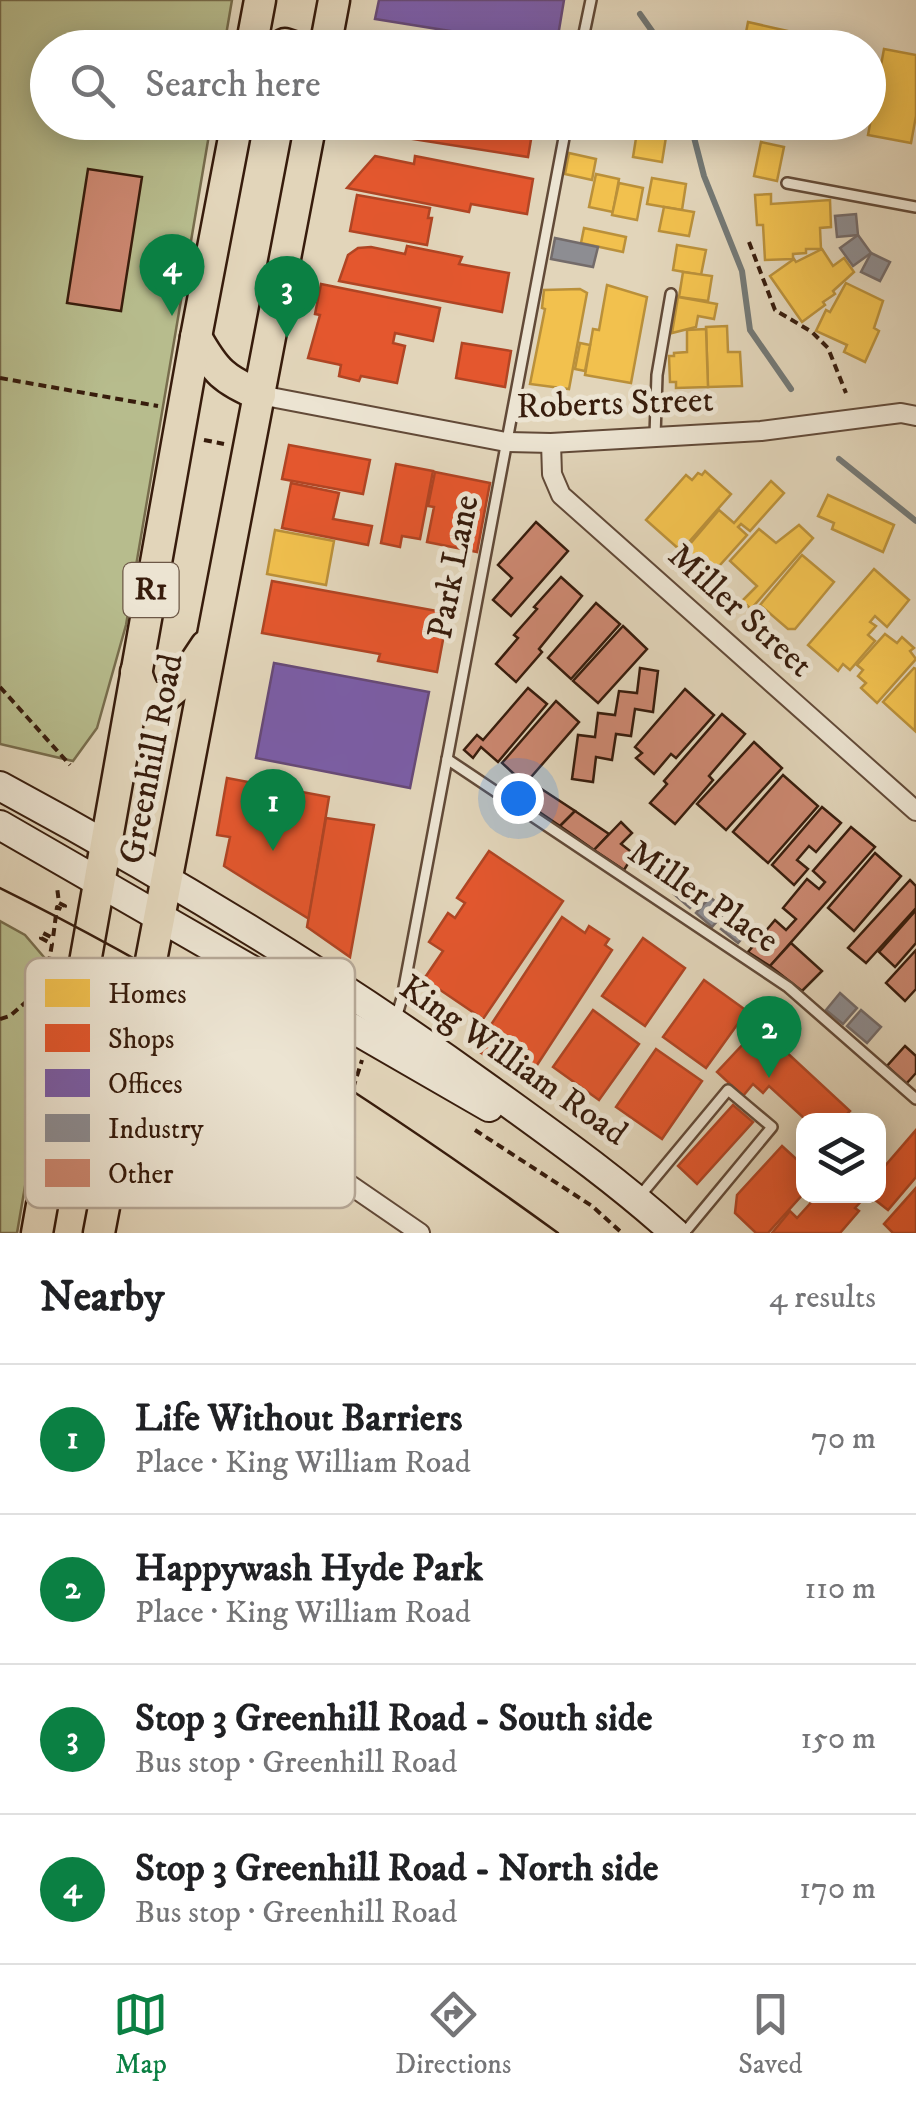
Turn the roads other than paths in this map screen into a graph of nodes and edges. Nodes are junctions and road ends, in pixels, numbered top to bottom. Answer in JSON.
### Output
{"nodes":[{"id":1,"x":260,"y":0,"type":"edge"},
{"id":2,"x":334,"y":0,"type":"edge"},
{"id":3,"x":591,"y":0,"type":"edge"},
{"id":4,"x":254,"y":30,"type":"edge"},
{"id":5,"x":328,"y":30,"type":"edge"},
{"id":6,"x":585,"y":30,"type":"edge"},
{"id":7,"x":234,"y":140,"type":"edge"},
{"id":8,"x":308,"y":140,"type":"edge"},
{"id":9,"x":564,"y":140,"type":"edge"},
{"id":10,"x":788,"y":183,"type":"dead end"},
{"id":11,"x":916,"y":206,"type":"edge"},
{"id":12,"x":671,"y":294,"type":"dead end"},
{"id":13,"x":196,"y":337,"type":"junction"},
{"id":14,"x":260,"y":394,"type":"junction"},
{"id":15,"x":916,"y":416,"type":"edge"},
{"id":16,"x":655,"y":436,"type":"junction"},
{"id":17,"x":506,"y":442,"type":"junction"},
{"id":18,"x":550,"y":443,"type":"junction"},
{"id":19,"x":214,"y":635,"type":"junction"},
{"id":20,"x":136,"y":672,"type":"junction"},
{"id":21,"x":447,"y":759,"type":"junction"},
{"id":22,"x":0,"y":786,"type":"edge"},
{"id":23,"x":916,"y":811,"type":"edge"},
{"id":24,"x":0,"y":825,"type":"edge"},
{"id":25,"x":106,"y":843,"type":"junction"},
{"id":26,"x":167,"y":879,"type":"junction"},
{"id":27,"x":98,"y":882,"type":"junction"},
{"id":28,"x":160,"y":917,"type":"junction"},
{"id":29,"x":85,"y":958,"type":"edge"},
{"id":30,"x":152,"y":958,"type":"edge"},
{"id":31,"x":230,"y":958,"type":"edge"},
{"id":32,"x":294,"y":958,"type":"edge"},
{"id":33,"x":355,"y":996,"type":"edge"},
{"id":34,"x":395,"y":1021,"type":"junction"},
{"id":35,"x":355,"y":1031,"type":"edge"},
{"id":36,"x":916,"y":1099,"type":"edge"},
{"id":37,"x":355,"y":1188,"type":"edge"},
{"id":38,"x":629,"y":1191,"type":"junction"},
{"id":39,"x":42,"y":1208,"type":"edge"},
{"id":40,"x":104,"y":1208,"type":"edge"},
{"id":41,"x":38,"y":1233,"type":"edge"},
{"id":42,"x":99,"y":1233,"type":"edge"},
{"id":43,"x":420,"y":1233,"type":"edge"},
{"id":44,"x":675,"y":1233,"type":"edge"},
{"id":45,"x":684,"y":1233,"type":"edge"}],
"edges":[{"from":1,"to":4,"type":"highway"},
{"from":2,"to":5,"type":"highway"},
{"from":3,"to":6,"type":"lane"},
{"from":7,"to":13,"type":"highway","name":"Greenhill Road","number":"R1"},
{"from":8,"to":14,"type":"highway","name":"Greenhill Road","number":"R1"},
{"from":9,"to":17,"type":"lane","name":"Park Lane"},
{"from":10,"to":11,"type":"lane"},
{"from":12,"to":16,"type":"lane"},
{"from":13,"to":14,"type":"highway"},
{"from":13,"to":20,"type":"highway","name":"Greenhill Road","number":"R1"},
{"from":14,"to":17,"type":"street","name":"Roberts Street"},
{"from":14,"to":19,"type":"highway","name":"Greenhill Road","number":"R1"},
{"from":15,"to":16,"type":"street","name":"Roberts Street"},
{"from":16,"to":18,"type":"street","name":"Roberts Street"},
{"from":17,"to":18,"type":"street","name":"Roberts Street"},
{"from":17,"to":21,"type":"lane","name":"Park Lane"},
{"from":18,"to":23,"type":"street","name":"Miller Street"},
{"from":19,"to":20,"type":"highway"},
{"from":19,"to":26,"type":"highway","name":"Greenhill Road","number":"R1"},
{"from":20,"to":25,"type":"highway","name":"Greenhill Road","number":"R1"},
{"from":21,"to":34,"type":"lane","name":"Park Lane"},
{"from":21,"to":36,"type":"lane","name":"Miller Place"},
{"from":22,"to":25,"type":"main road","name":"King William Road"},
{"from":24,"to":27,"type":"main road","name":"King William Road"},
{"from":25,"to":26,"type":"main road","name":"King William Road"},
{"from":25,"to":27,"type":"highway","name":"Greenhill Road","number":"R1"},
{"from":26,"to":28,"type":"highway","name":"Greenhill Road","number":"R1"},
{"from":26,"to":32,"type":"main road","name":"King William Road"},
{"from":27,"to":28,"type":"main road","name":"King William Road"},
{"from":27,"to":29,"type":"highway","name":"Greenhill Road","number":"R1"},
{"from":28,"to":30,"type":"highway","name":"Greenhill Road","number":"R1"},
{"from":28,"to":31,"type":"main road","name":"King William Road"},
{"from":33,"to":34,"type":"main road","name":"King William Road"},
{"from":34,"to":38,"type":"main road","name":"King William Road"},
{"from":35,"to":38,"type":"main road","name":"King William Road"},
{"from":37,"to":43,"type":"street"},
{"from":38,"to":44,"type":"main road","name":"King William Road"},
{"from":38,"to":45,"type":"lane"},
{"from":39,"to":41,"type":"highway","name":"Greenhill Road","number":"R1"},
{"from":40,"to":42,"type":"highway","name":"Greenhill Road","number":"R1"}]}
